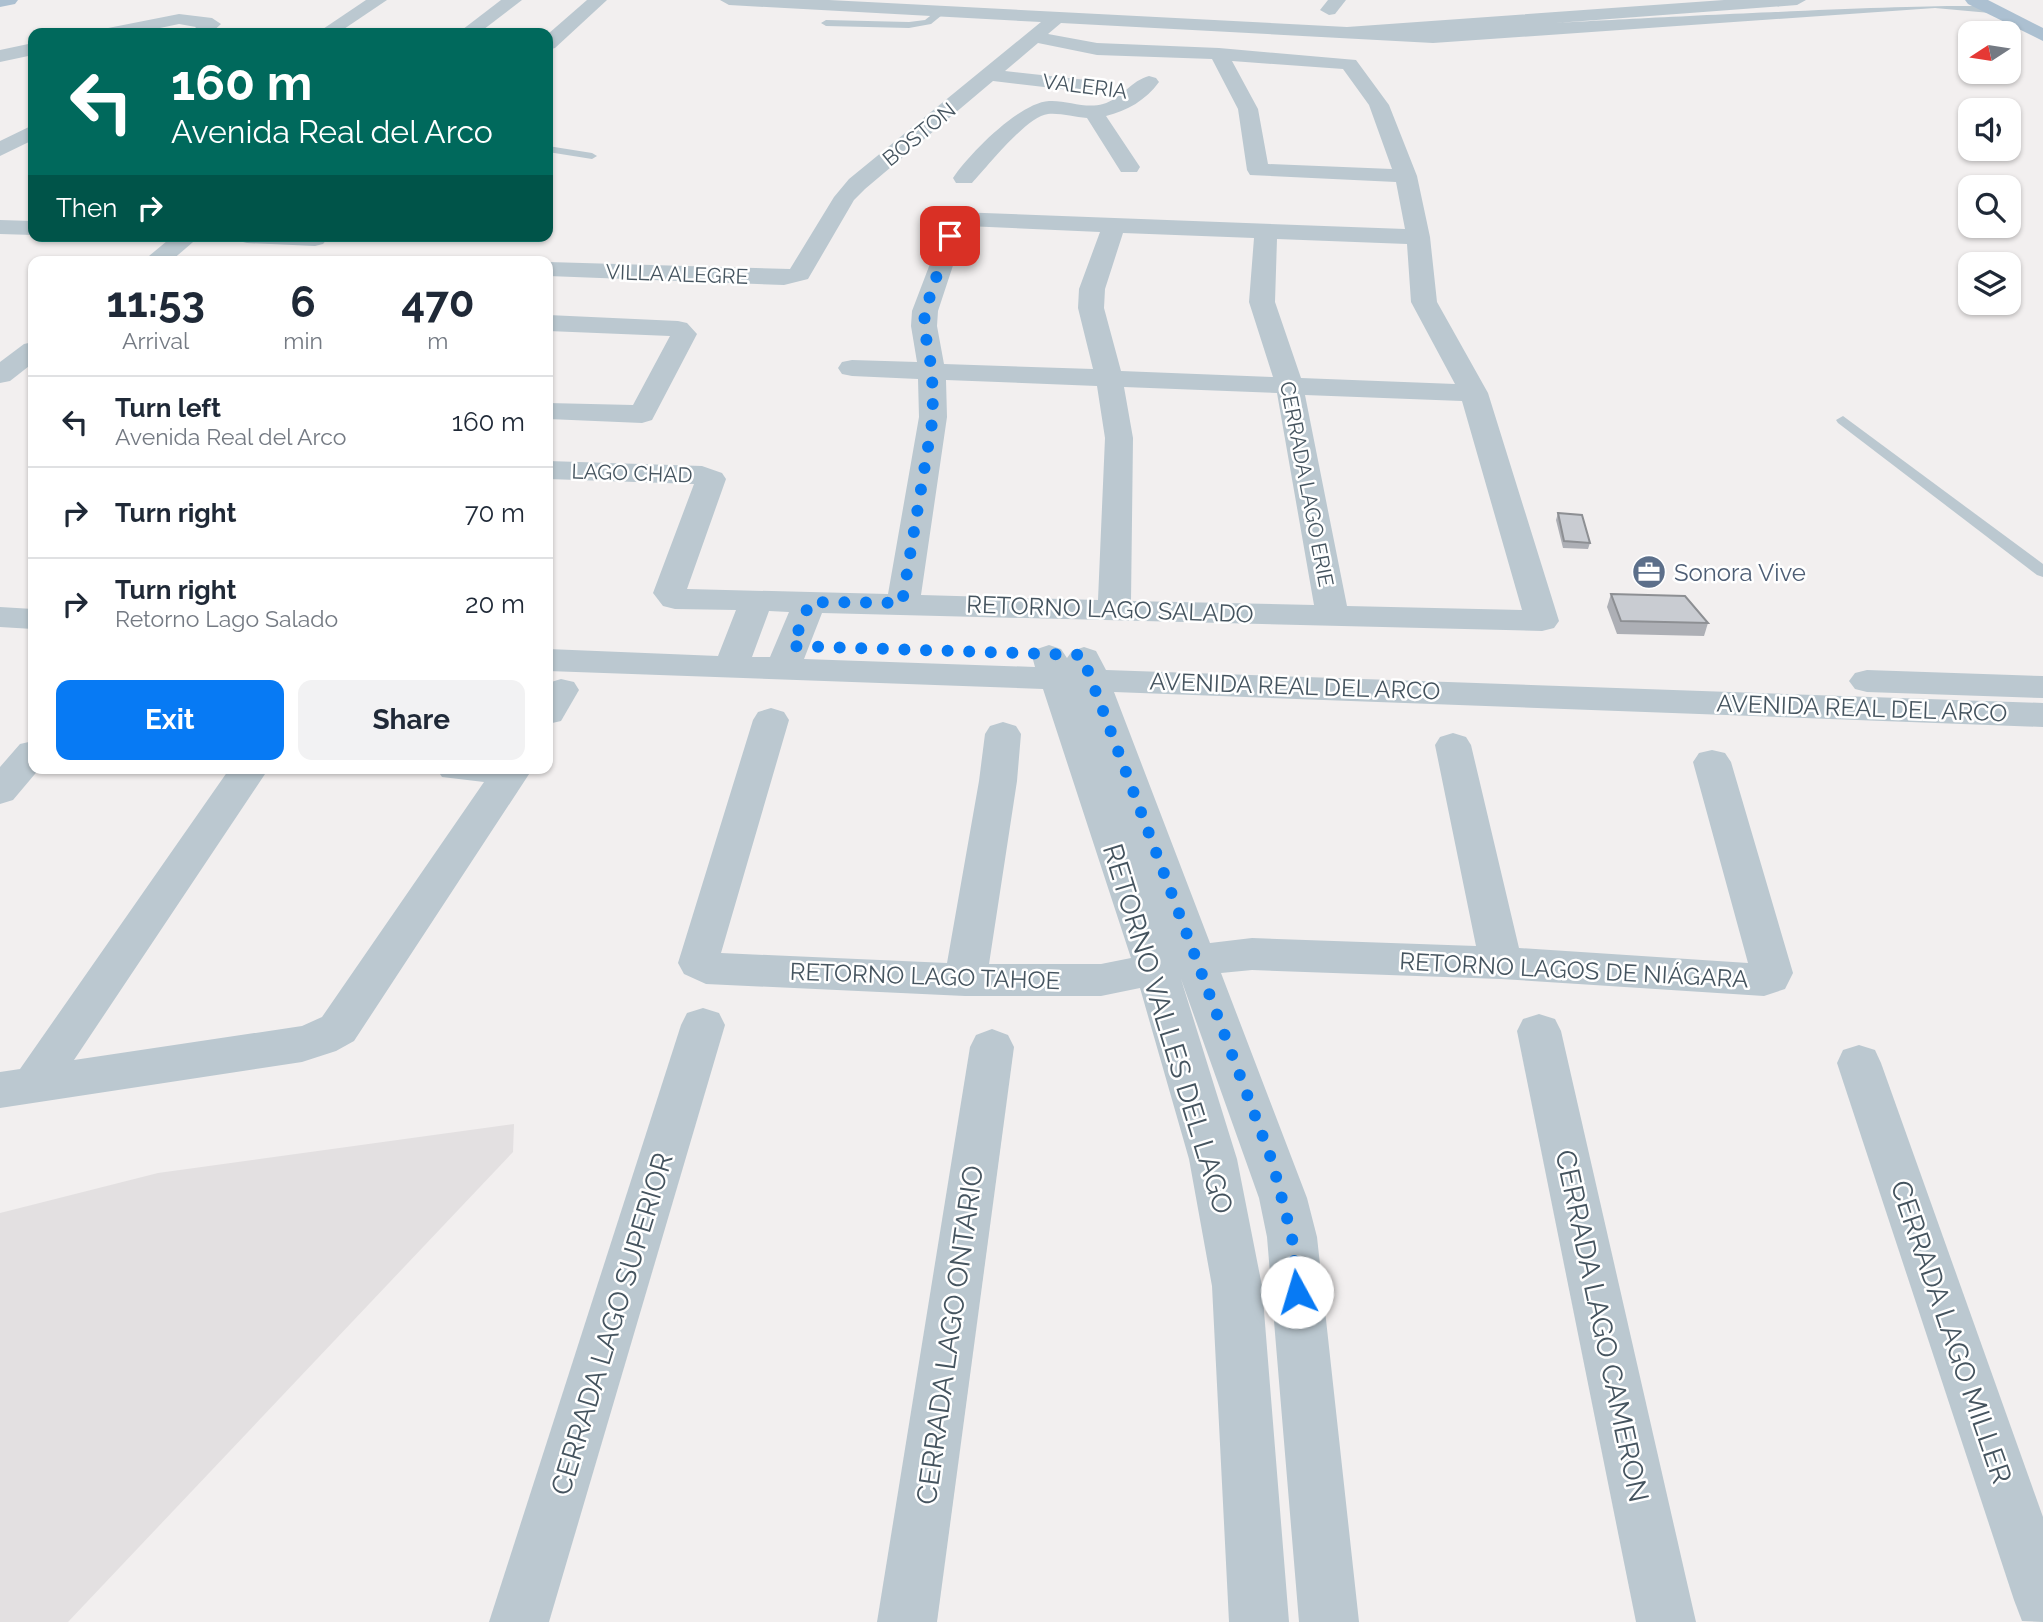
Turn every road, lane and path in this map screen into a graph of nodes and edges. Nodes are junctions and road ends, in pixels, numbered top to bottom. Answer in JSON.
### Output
{"nodes":[{"id":1,"x":9,"y":0,"type":"edge"},
{"id":2,"x":378,"y":0,"type":"edge"},
{"id":3,"x":513,"y":0,"type":"edge"},
{"id":4,"x":598,"y":0,"type":"edge"},
{"id":5,"x":729,"y":0,"type":"edge"},
{"id":6,"x":1797,"y":0,"type":"edge"},
{"id":7,"x":0,"y":2,"type":"edge"},
{"id":8,"x":1982,"y":4,"type":"edge"},
{"id":9,"x":942,"y":11,"type":"junction"},
{"id":10,"x":1408,"y":12,"type":"dead end"},
{"id":11,"x":1058,"y":17,"type":"junction"},
{"id":12,"x":826,"y":23,"type":"dead end"},
{"id":13,"x":135,"y":28,"type":"edge"},
{"id":14,"x":207,"y":28,"type":"edge"},
{"id":15,"x":334,"y":28,"type":"edge"},
{"id":16,"x":474,"y":28,"type":"edge"},
{"id":17,"x":1429,"y":32,"type":"junction"},
{"id":18,"x":1037,"y":34,"type":"junction"},
{"id":19,"x":2043,"y":35,"type":"edge"},
{"id":20,"x":553,"y":40,"type":"edge"},
{"id":21,"x":28,"y":50,"type":"edge"},
{"id":22,"x":1219,"y":54,"type":"junction"},
{"id":23,"x":0,"y":57,"type":"edge"},
{"id":24,"x":28,"y":63,"type":"edge"},
{"id":25,"x":997,"y":69,"type":"junction"},
{"id":26,"x":1131,"y":83,"type":"junction"},
{"id":27,"x":1093,"y":112,"type":"junction"},
{"id":28,"x":11,"y":117,"type":"dead end"},
{"id":29,"x":28,"y":118,"type":"edge"},
{"id":30,"x":28,"y":134,"type":"edge"},
{"id":31,"x":0,"y":150,"type":"edge"},
{"id":32,"x":553,"y":150,"type":"edge"},
{"id":33,"x":592,"y":156,"type":"dead end"},
{"id":34,"x":1129,"y":167,"type":"dead end"},
{"id":35,"x":1406,"y":176,"type":"junction"},
{"id":36,"x":964,"y":178,"type":"dead end"},
{"id":37,"x":1114,"y":225,"type":"junction"},
{"id":38,"x":0,"y":227,"type":"edge"},
{"id":39,"x":28,"y":228,"type":"edge"},
{"id":40,"x":1266,"y":231,"type":"junction"},
{"id":41,"x":1418,"y":237,"type":"junction"},
{"id":42,"x":180,"y":242,"type":"edge"},
{"id":43,"x":312,"y":242,"type":"edge"},
{"id":44,"x":162,"y":256,"type":"edge"},
{"id":45,"x":296,"y":256,"type":"edge"},
{"id":46,"x":553,"y":269,"type":"edge"},
{"id":47,"x":803,"y":269,"type":"joint"},
{"id":48,"x":553,"y":323,"type":"edge"},
{"id":49,"x":28,"y":354,"type":"edge"},
{"id":50,"x":852,"y":368,"type":"dead end"},
{"id":51,"x":932,"y":371,"type":"junction"},
{"id":52,"x":0,"y":375,"type":"edge"},
{"id":53,"x":1109,"y":378,"type":"junction"},
{"id":54,"x":1290,"y":386,"type":"junction"},
{"id":55,"x":1474,"y":393,"type":"junction"},
{"id":56,"x":553,"y":411,"type":"edge"},
{"id":57,"x":1843,"y":420,"type":"dead end"},
{"id":58,"x":553,"y":470,"type":"edge"},
{"id":59,"x":2043,"y":572,"type":"edge"},
{"id":60,"x":675,"y":599,"type":"joint"},
{"id":61,"x":756,"y":601,"type":"junction"},
{"id":62,"x":810,"y":602,"type":"junction"},
{"id":63,"x":902,"y":603,"type":"junction"},
{"id":64,"x":1114,"y":609,"type":"junction"},
{"id":65,"x":1332,"y":615,"type":"junction"},
{"id":66,"x":0,"y":617,"type":"edge"},
{"id":67,"x":28,"y":618,"type":"edge"},
{"id":68,"x":0,"y":638,"type":"edge"},
{"id":69,"x":553,"y":638,"type":"edge"},
{"id":70,"x":28,"y":639,"type":"edge"},
{"id":71,"x":734,"y":656,"type":"junction"},
{"id":72,"x":787,"y":657,"type":"junction"},
{"id":73,"x":1070,"y":666,"type":"junction"},
{"id":74,"x":2043,"y":687,"type":"edge"},
{"id":75,"x":553,"y":688,"type":"edge"},
{"id":76,"x":1830,"y":693,"type":"junction"},
{"id":77,"x":2043,"y":715,"type":"edge"},
{"id":78,"x":771,"y":720,"type":"dead end"},
{"id":79,"x":1003,"y":733,"type":"dead end"},
{"id":80,"x":1453,"y":745,"type":"dead end"},
{"id":81,"x":0,"y":751,"type":"edge"},
{"id":82,"x":28,"y":752,"type":"edge"},
{"id":83,"x":28,"y":758,"type":"edge"},
{"id":84,"x":1713,"y":762,"type":"dead end"},
{"id":85,"x":246,"y":774,"type":"edge"},
{"id":86,"x":510,"y":774,"type":"edge"},
{"id":87,"x":0,"y":791,"type":"edge"},
{"id":88,"x":1501,"y":963,"type":"junction"},
{"id":89,"x":1176,"y":965,"type":"junction"},
{"id":90,"x":965,"y":981,"type":"junction"},
{"id":91,"x":704,"y":1026,"type":"dead end"},
{"id":92,"x":1539,"y":1031,"type":"dead end"},
{"id":93,"x":992,"y":1047,"type":"dead end"},
{"id":94,"x":1859,"y":1063,"type":"dead end"},
{"id":95,"x":17,"y":1087,"type":"edge"},
{"id":96,"x":2043,"y":1600,"type":"edge"},
{"id":97,"x":519,"y":1622,"type":"edge"},
{"id":98,"x":907,"y":1622,"type":"edge"},
{"id":99,"x":1259,"y":1622,"type":"edge"},
{"id":100,"x":1329,"y":1622,"type":"edge"},
{"id":101,"x":1666,"y":1622,"type":"edge"}],
"edges":[{"from":1,"to":7,"type":"main road"},
{"from":2,"to":15,"type":"street"},
{"from":3,"to":16,"type":"street"},
{"from":4,"to":20,"type":"street"},
{"from":5,"to":9,"type":"street"},
{"from":6,"to":17,"type":"street"},
{"from":8,"to":17,"type":"street"},
{"from":8,"to":19,"type":"main road"},
{"from":9,"to":11,"type":"street"},
{"from":9,"to":12,"type":"lane"},
{"from":10,"to":17,"type":"street"},
{"from":11,"to":17,"type":"street"},
{"from":11,"to":18,"type":"street","name":"BOSTON"},
{"from":13,"to":14,"type":"street"},
{"from":18,"to":22,"type":"street"},
{"from":18,"to":25,"type":"street","name":"BOSTON"},
{"from":21,"to":23,"type":"street"},
{"from":22,"to":35,"type":"street"},
{"from":22,"to":35,"type":"street"},
{"from":23,"to":24,"type":"street"},
{"from":25,"to":26,"type":"street","name":"VALERIA"},
{"from":25,"to":26,"type":"street","name":"VALERIA"},
{"from":25,"to":47,"type":"street","name":"BOSTON"},
{"from":26,"to":27,"type":"street","name":"VALERIA"},
{"from":27,"to":34,"type":"street"},
{"from":27,"to":36,"type":"street","name":"VALERIA"},
{"from":28,"to":29,"type":"street"},
{"from":30,"to":31,"type":"street"},
{"from":32,"to":33,"type":"lane"},
{"from":35,"to":41,"type":"street"},
{"from":37,"to":40,"type":"street"},
{"from":37,"to":51,"type":"street"},
{"from":37,"to":53,"type":"street"},
{"from":38,"to":39,"type":"street"},
{"from":40,"to":41,"type":"street"},
{"from":40,"to":54,"type":"street","name":"CERRADA LAGO ERIE"},
{"from":41,"to":55,"type":"street"},
{"from":42,"to":44,"type":"street"},
{"from":43,"to":45,"type":"street"},
{"from":46,"to":47,"type":"street","name":"VILLA ALEGRE"},
{"from":48,"to":56,"type":"street"},
{"from":49,"to":52,"type":"street"},
{"from":50,"to":51,"type":"street"},
{"from":51,"to":53,"type":"street"},
{"from":51,"to":63,"type":"street"},
{"from":53,"to":54,"type":"street"},
{"from":53,"to":64,"type":"street"},
{"from":54,"to":55,"type":"street"},
{"from":54,"to":65,"type":"street","name":"CERRADA LAGO ERIE"},
{"from":55,"to":65,"type":"street","name":"RETORNO LAGO SALADO"},
{"from":57,"to":59,"type":"lane"},
{"from":58,"to":60,"type":"street","name":"LAGO CHAD"},
{"from":60,"to":61,"type":"street","name":"RETORNO LAGO SALADO"},
{"from":61,"to":62,"type":"street","name":"RETORNO LAGO SALADO"},
{"from":61,"to":71,"type":"street"},
{"from":62,"to":63,"type":"street","name":"RETORNO LAGO SALADO"},
{"from":62,"to":72,"type":"street"},
{"from":63,"to":64,"type":"street","name":"RETORNO LAGO SALADO"},
{"from":64,"to":65,"type":"street","name":"RETORNO LAGO SALADO"},
{"from":66,"to":67,"type":"street"},
{"from":68,"to":70,"type":"street"},
{"from":69,"to":71,"type":"street","name":"AVENIDA REAL DEL ARCO"},
{"from":71,"to":72,"type":"street","name":"AVENIDA REAL DEL ARCO"},
{"from":71,"to":75,"type":"street","name":"AVENIDA REAL DEL ARCO"},
{"from":72,"to":73,"type":"street","name":"AVENIDA REAL DEL ARCO"},
{"from":73,"to":76,"type":"street","name":"AVENIDA REAL DEL ARCO"},
{"from":73,"to":89,"type":"street","name":"RETORNO VALLES DEL LAGO"},
{"from":74,"to":76,"type":"street","name":"AVENIDA REAL DEL ARCO"},
{"from":76,"to":77,"type":"street","name":"AVENIDA REAL DEL ARCO"},
{"from":78,"to":90,"type":"street","name":"RETORNO LAGO TAHOE"},
{"from":79,"to":90,"type":"street"},
{"from":80,"to":88,"type":"street"},
{"from":81,"to":82,"type":"street"},
{"from":83,"to":87,"type":"street"},
{"from":84,"to":88,"type":"street","name":"RETORNO LAGOS DE NIÁGARA"},
{"from":85,"to":95,"type":"street"},
{"from":86,"to":95,"type":"street"},
{"from":88,"to":89,"type":"street","name":"RETORNO LAGOS DE NIÁGARA"},
{"from":89,"to":90,"type":"street","name":"RETORNO LAGO TAHOE"},
{"from":89,"to":99,"type":"street","name":"RETORNO VALLES DEL LAGO"},
{"from":89,"to":100,"type":"street","name":"RETORNO VALLES DEL LAGO"},
{"from":91,"to":97,"type":"street","name":"CERRADA LAGO SUPERIOR"},
{"from":92,"to":101,"type":"street","name":"CERRADA LAGO CAMERON"},
{"from":93,"to":98,"type":"street","name":"CERRADA LAGO ONTARIO"},
{"from":94,"to":96,"type":"street","name":"CERRADA LAGO MILLER"}]}
